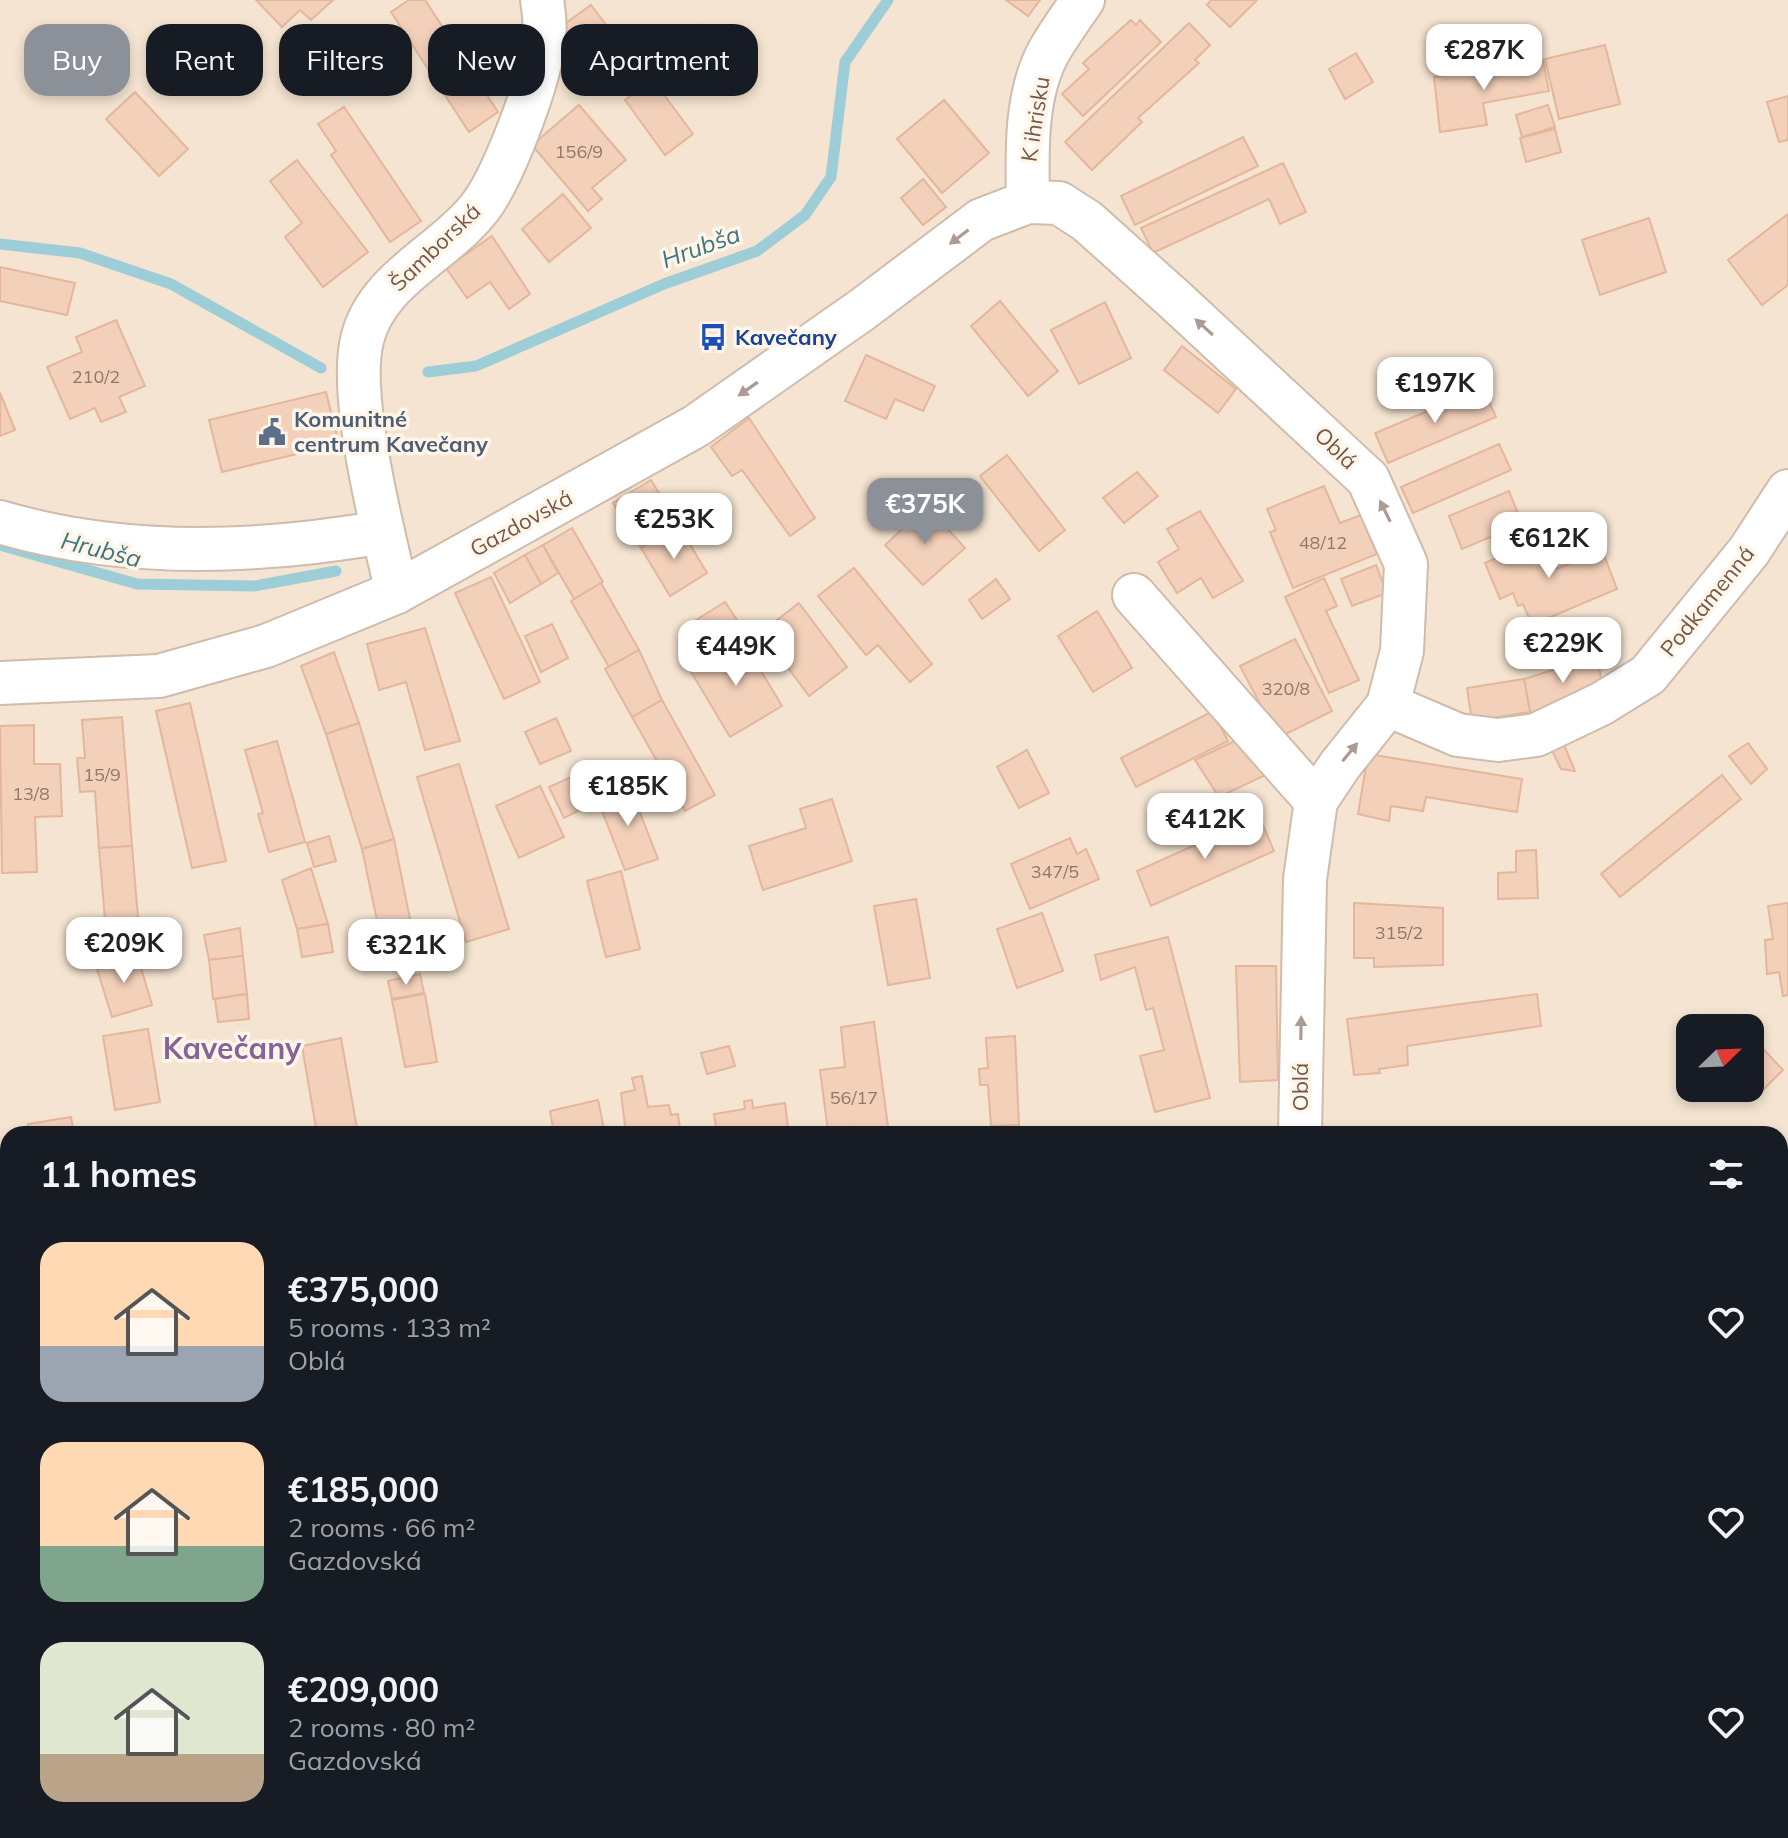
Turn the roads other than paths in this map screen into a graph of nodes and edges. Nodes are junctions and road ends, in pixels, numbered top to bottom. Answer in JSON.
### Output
{"nodes":[{"id":1,"x":542,"y":0,"type":"edge"},
{"id":2,"x":1083,"y":0,"type":"edge"},
{"id":3,"x":1028,"y":202,"type":"junction"},
{"id":4,"x":1788,"y":491,"type":"edge"},
{"id":5,"x":0,"y":522,"type":"edge"},
{"id":6,"x":383,"y":532,"type":"junction"},
{"id":7,"x":397,"y":592,"type":"junction"},
{"id":8,"x":1134,"y":595,"type":"dead end"},
{"id":9,"x":0,"y":683,"type":"edge"},
{"id":10,"x":1388,"y":705,"type":"junction"},
{"id":11,"x":1316,"y":801,"type":"junction"},
{"id":12,"x":1300,"y":1126,"type":"edge"}],
"edges":[{"from":1,"to":6,"type":"street","name":"Šamborská"},
{"from":2,"to":3,"type":"street","name":"K ihrisku"},
{"from":3,"to":7,"type":"street","name":"Gazdovská","one_way":true},
{"from":10,"to":3,"type":"street","name":"Oblá","one_way":true},
{"from":4,"to":10,"type":"street","name":"Podkamenná"},
{"from":5,"to":6,"type":"street"},
{"from":6,"to":7,"type":"street","name":"Šamborská"},
{"from":7,"to":9,"type":"street","name":"Gazdovská"},
{"from":8,"to":11,"type":"street"},
{"from":11,"to":10,"type":"street","name":"Oblá","one_way":true},
{"from":12,"to":11,"type":"street","name":"Oblá","one_way":true}]}
